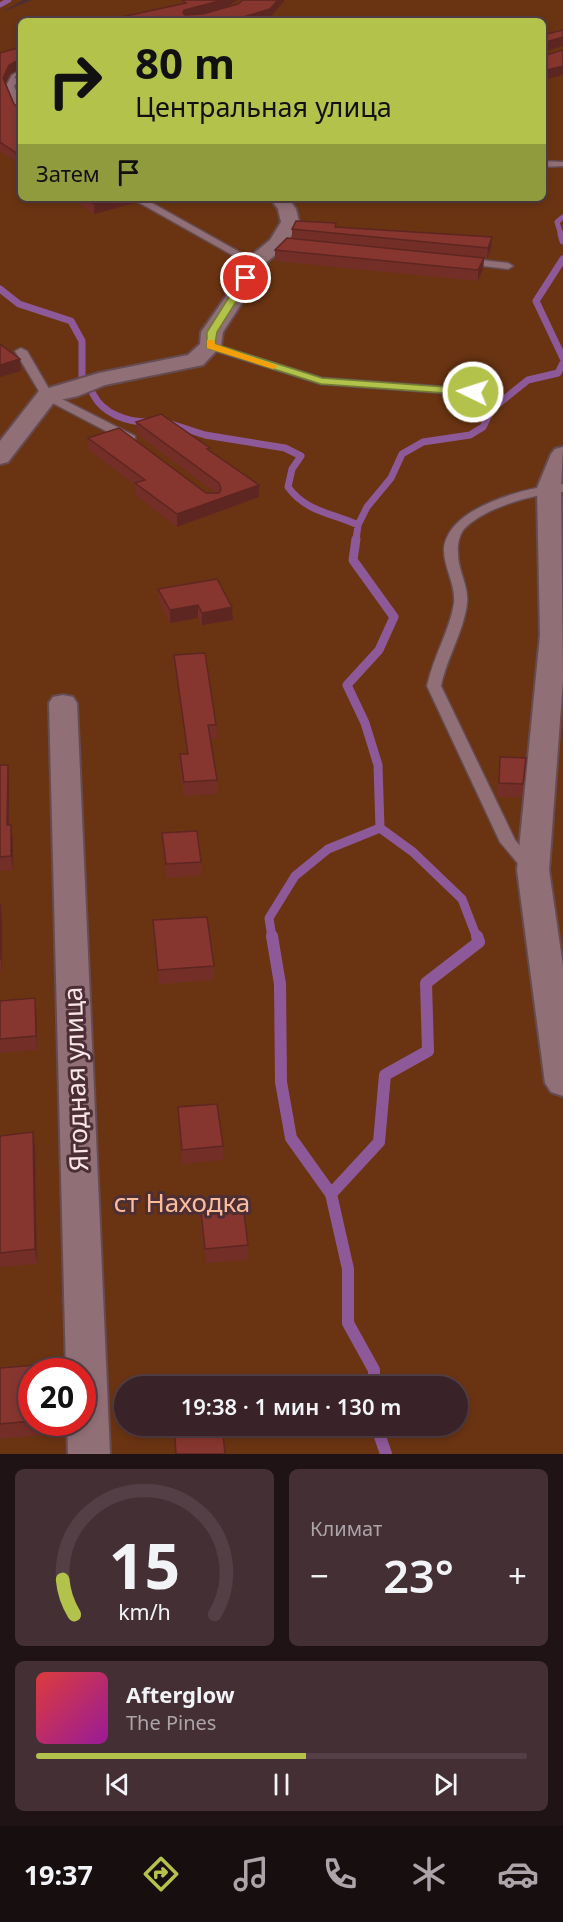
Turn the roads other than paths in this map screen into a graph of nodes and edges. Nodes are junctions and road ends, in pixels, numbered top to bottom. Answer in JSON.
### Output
{"nodes":[{"id":1,"x":18,"y":75,"type":"edge"},
{"id":2,"x":18,"y":106,"type":"edge"},
{"id":3,"x":546,"y":164,"type":"edge"},
{"id":4,"x":560,"y":164,"type":"dead end"},
{"id":5,"x":141,"y":201,"type":"edge"},
{"id":6,"x":281,"y":201,"type":"edge"},
{"id":7,"x":449,"y":260,"type":"edge"},
{"id":8,"x":254,"y":263,"type":"junction"},
{"id":9,"x":508,"y":266,"type":"dead end"},
{"id":10,"x":210,"y":346,"type":"junction"},
{"id":11,"x":21,"y":351,"type":"dead end"},
{"id":12,"x":473,"y":392,"type":"dead end"},
{"id":13,"x":47,"y":396,"type":"junction"},
{"id":14,"x":137,"y":444,"type":"edge"},
{"id":15,"x":563,"y":454,"type":"edge"},
{"id":16,"x":0,"y":457,"type":"edge"},
{"id":17,"x":556,"y":488,"type":"edge"},
{"id":18,"x":63,"y":703,"type":"dead end"},
{"id":19,"x":533,"y":870,"type":"junction"},
{"id":20,"x":563,"y":1083,"type":"edge"},
{"id":21,"x":89,"y":1454,"type":"edge"}],
"edges":[{"from":1,"to":2,"type":"lane"},
{"from":3,"to":4,"type":"lane"},
{"from":5,"to":8,"type":"lane"},
{"from":6,"to":8,"type":"street"},
{"from":7,"to":9,"type":"lane"},
{"from":8,"to":10,"type":"street"},
{"from":10,"to":12,"type":"lane"},
{"from":10,"to":13,"type":"street"},
{"from":11,"to":13,"type":"lane"},
{"from":13,"to":14,"type":"lane"},
{"from":13,"to":16,"type":"street"},
{"from":15,"to":17,"type":"street"},
{"from":17,"to":19,"type":"street"},
{"from":17,"to":19,"type":"lane"},
{"from":18,"to":21,"type":"street","name":"Ягодная улица"},
{"from":19,"to":20,"type":"street"}]}
